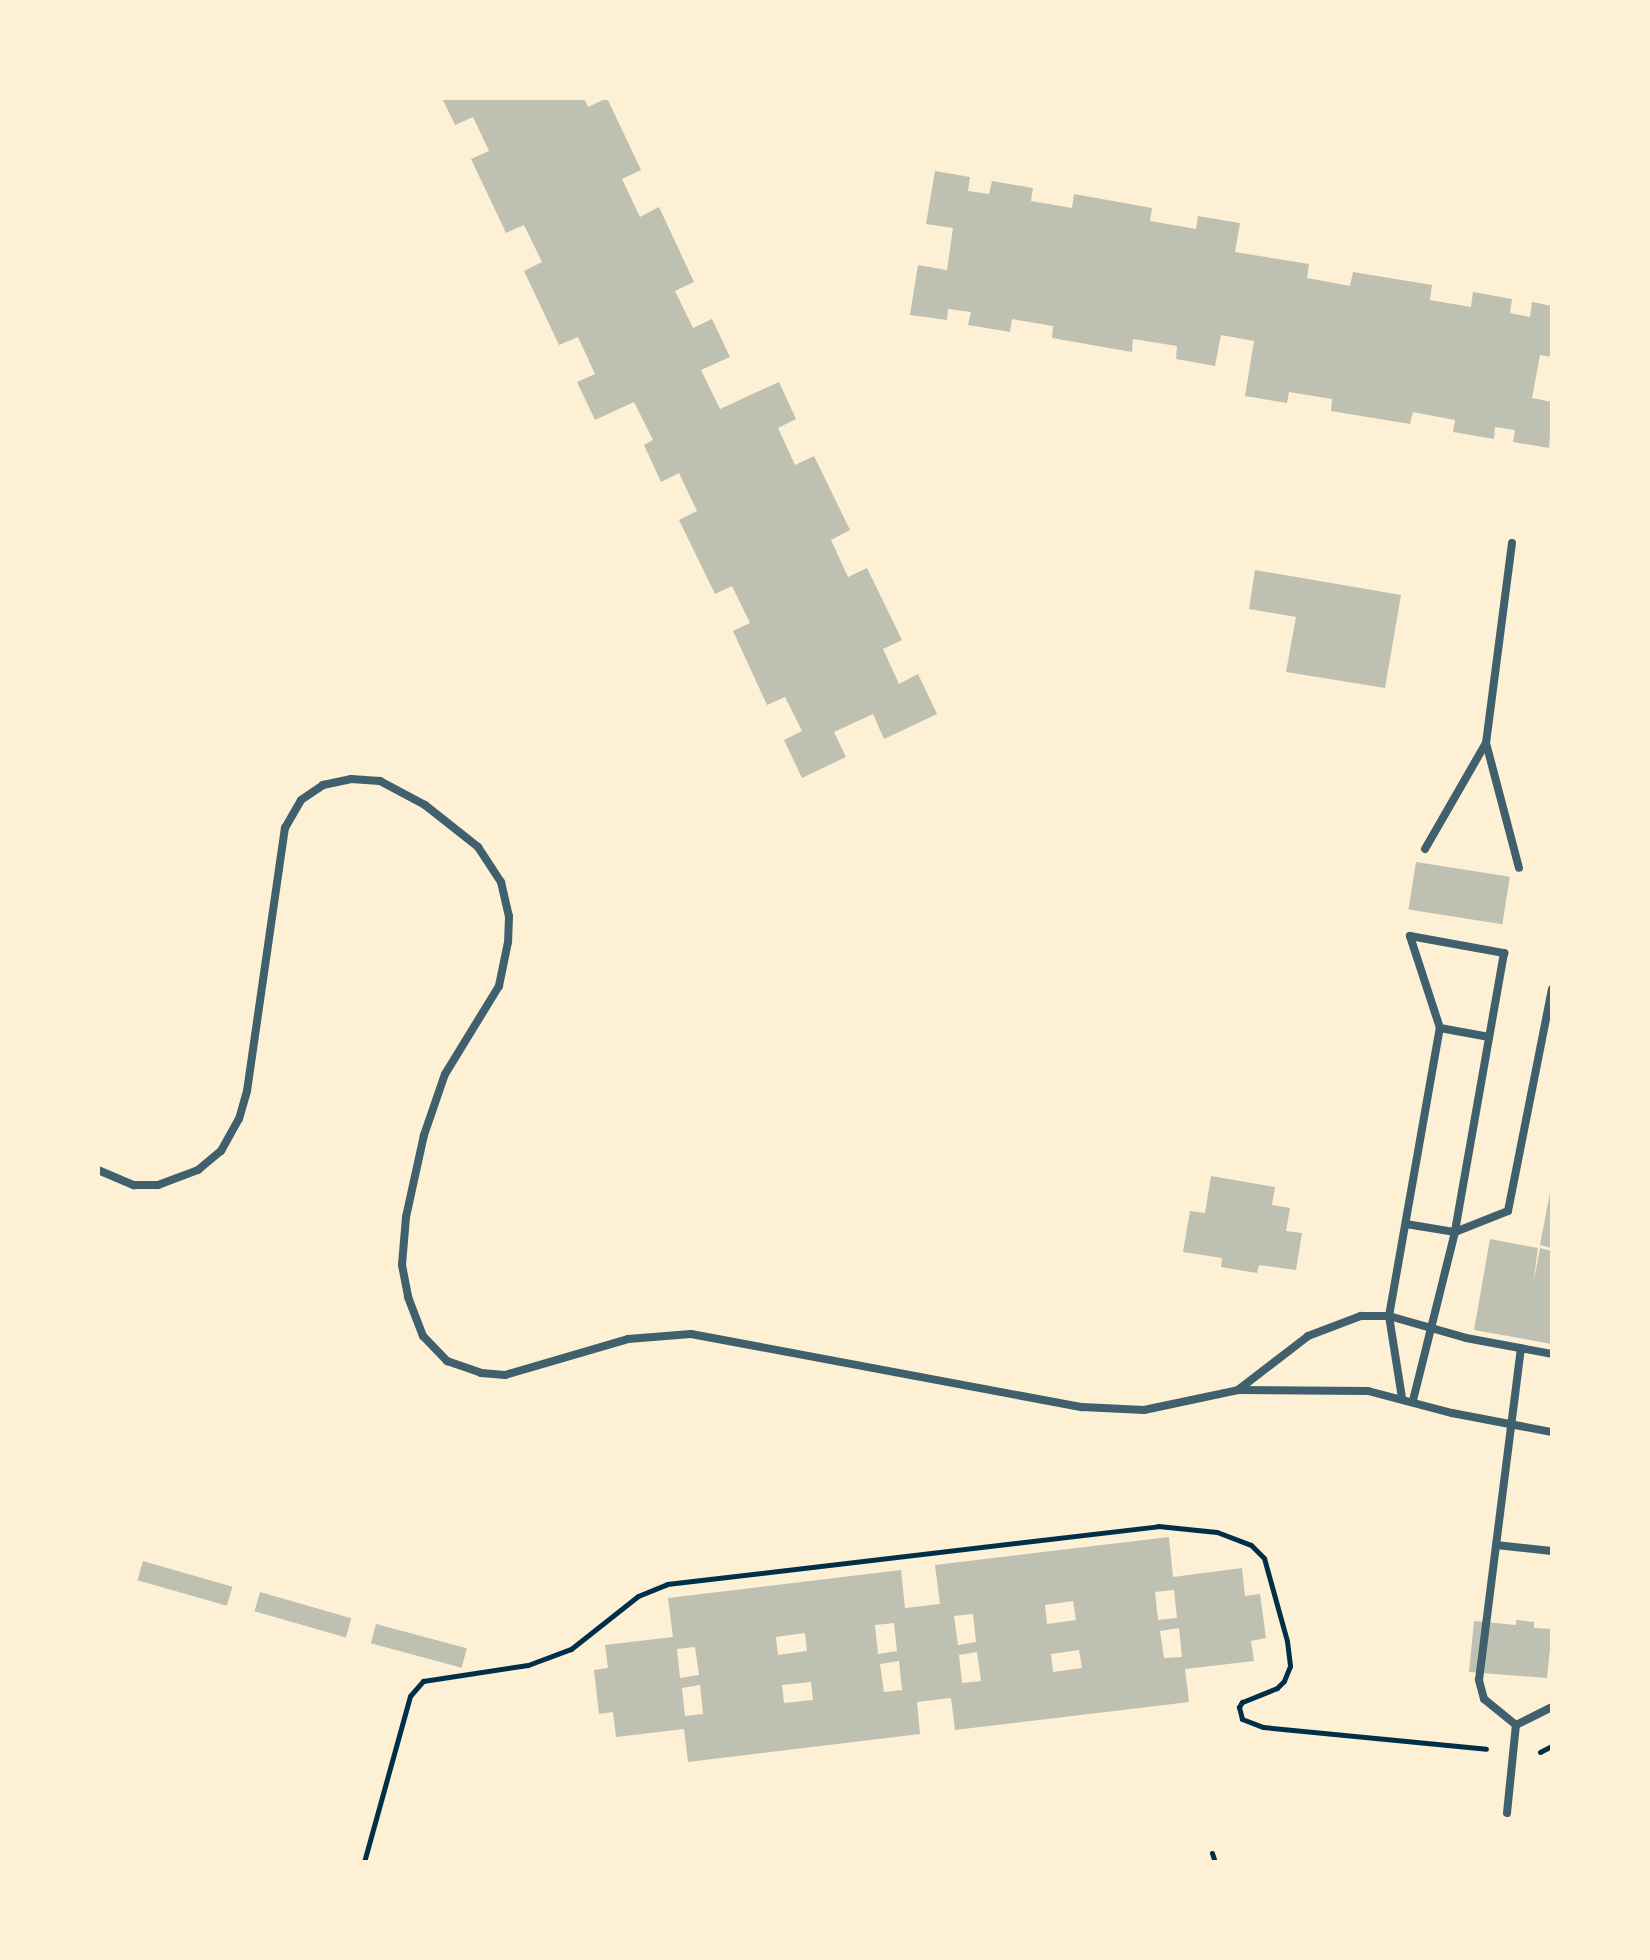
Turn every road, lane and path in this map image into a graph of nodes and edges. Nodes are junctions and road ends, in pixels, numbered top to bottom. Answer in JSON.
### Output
{"nodes":[{"id":1,"x":1512,"y":543,"type":"dead end"},
{"id":2,"x":1486,"y":743,"type":"junction"},
{"id":3,"x":1425,"y":849,"type":"dead end"},
{"id":4,"x":1519,"y":868,"type":"dead end"},
{"id":5,"x":1552,"y":989,"type":"edge"},
{"id":6,"x":1440,"y":1028,"type":"junction"},
{"id":7,"x":1489,"y":1037,"type":"junction"},
{"id":8,"x":98,"y":1170,"type":"edge"},
{"id":9,"x":1406,"y":1224,"type":"junction"},
{"id":10,"x":1455,"y":1232,"type":"junction"},
{"id":11,"x":1389,"y":1316,"type":"junction"},
{"id":12,"x":1431,"y":1328,"type":"junction"},
{"id":13,"x":1521,"y":1349,"type":"junction"},
{"id":14,"x":1552,"y":1354,"type":"edge"},
{"id":15,"x":1238,"y":1390,"type":"junction"},
{"id":16,"x":1402,"y":1398,"type":"junction"},
{"id":17,"x":1413,"y":1400,"type":"junction"},
{"id":18,"x":1513,"y":1424,"type":"junction"},
{"id":19,"x":1552,"y":1432,"type":"edge"},
{"id":20,"x":1496,"y":1545,"type":"junction"},
{"id":21,"x":1552,"y":1551,"type":"edge"},
{"id":22,"x":1552,"y":1707,"type":"edge"},
{"id":23,"x":1516,"y":1725,"type":"junction"},
{"id":24,"x":1552,"y":1746,"type":"edge"},
{"id":25,"x":1513,"y":1752,"type":"junction"},
{"id":26,"x":1507,"y":1813,"type":"dead end"},
{"id":27,"x":1212,"y":1853,"type":"dead end"},
{"id":28,"x":364,"y":1862,"type":"edge"},
{"id":29,"x":1215,"y":1862,"type":"edge"}],
"edges":[{"from":1,"to":2,"type":"street"},
{"from":2,"to":3,"type":"street"},
{"from":2,"to":4,"type":"street"},
{"from":5,"to":10,"type":"street"},
{"from":6,"to":7,"type":"street"},
{"from":6,"to":7,"type":"street"},
{"from":6,"to":9,"type":"street"},
{"from":7,"to":10,"type":"street"},
{"from":8,"to":15,"type":"street"},
{"from":9,"to":10,"type":"street"},
{"from":9,"to":11,"type":"street"},
{"from":10,"to":12,"type":"street"},
{"from":11,"to":12,"type":"street"},
{"from":11,"to":15,"type":"street"},
{"from":11,"to":16,"type":"street"},
{"from":12,"to":13,"type":"street"},
{"from":12,"to":17,"type":"street"},
{"from":13,"to":14,"type":"street"},
{"from":13,"to":18,"type":"street"},
{"from":15,"to":16,"type":"street"},
{"from":16,"to":17,"type":"street"},
{"from":17,"to":18,"type":"street"},
{"from":18,"to":19,"type":"street"},
{"from":18,"to":20,"type":"street"},
{"from":20,"to":21,"type":"street"},
{"from":20,"to":23,"type":"street"},
{"from":22,"to":23,"type":"street"},
{"from":23,"to":25,"type":"street"},
{"from":24,"to":25,"type":"path"},
{"from":25,"to":26,"type":"street"},
{"from":25,"to":28,"type":"path"},
{"from":27,"to":29,"type":"path"}]}
